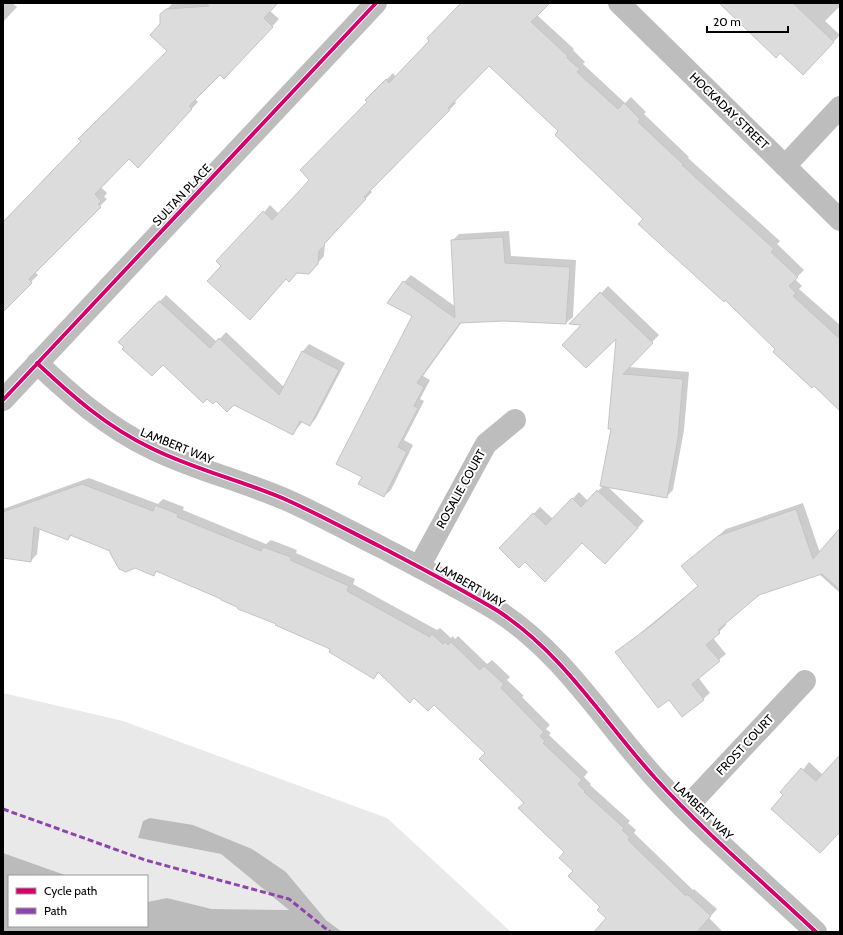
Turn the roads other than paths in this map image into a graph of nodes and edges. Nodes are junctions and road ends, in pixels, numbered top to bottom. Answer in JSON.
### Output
{"nodes":[{"id":1,"x":376,"y":3,"type":"edge"},
{"id":2,"x":619,"y":3,"type":"edge"},
{"id":3,"x":840,"y":107,"type":"edge"},
{"id":4,"x":785,"y":166,"type":"junction"},
{"id":5,"x":840,"y":220,"type":"edge"},
{"id":6,"x":37,"y":363,"type":"junction"},
{"id":7,"x":3,"y":400,"type":"edge"},
{"id":8,"x":515,"y":420,"type":"dead end"},
{"id":9,"x":419,"y":567,"type":"junction"},
{"id":10,"x":805,"y":681,"type":"dead end"},
{"id":11,"x":685,"y":809,"type":"junction"},
{"id":12,"x":816,"y":932,"type":"edge"}],
"edges":[{"from":1,"to":6,"type":"street","name":"SULTAN PLACE"},
{"from":2,"to":4,"type":"street","name":"HOCKADAY STREET"},
{"from":3,"to":4,"type":"street"},
{"from":4,"to":5,"type":"street","name":"HOCKADAY STREET"},
{"from":6,"to":7,"type":"street","name":"SULTAN PLACE"},
{"from":6,"to":9,"type":"street","name":"LAMBERT WAY"},
{"from":8,"to":9,"type":"street","name":"ROSALIE COURT"},
{"from":9,"to":11,"type":"street","name":"LAMBERT WAY"},
{"from":10,"to":11,"type":"street","name":"FROST COURT"},
{"from":11,"to":12,"type":"street","name":"LAMBERT WAY"}]}
